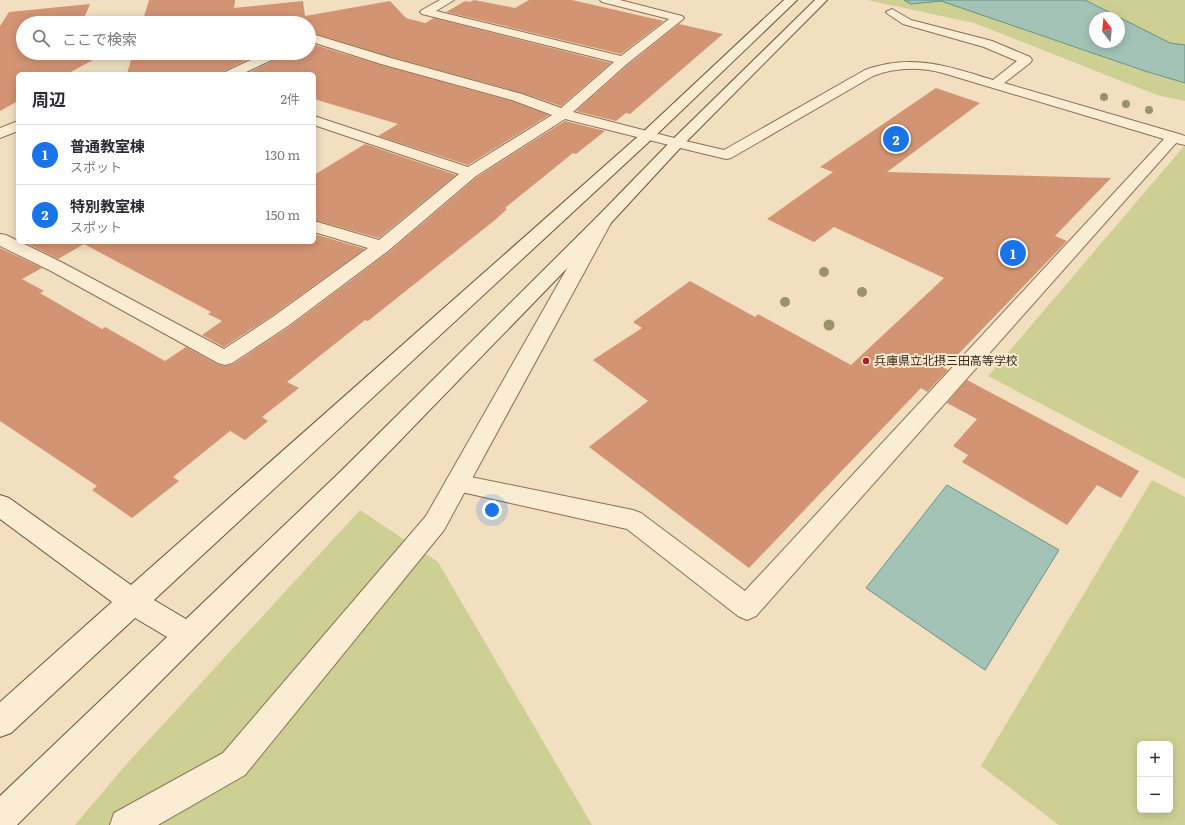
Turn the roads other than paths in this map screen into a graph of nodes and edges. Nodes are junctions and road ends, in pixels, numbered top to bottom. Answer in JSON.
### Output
{"nodes":[{"id":1,"x":448,"y":0,"type":"edge"},
{"id":2,"x":606,"y":0,"type":"edge"},
{"id":3,"x":791,"y":0,"type":"edge"},
{"id":4,"x":821,"y":0,"type":"edge"},
{"id":5,"x":892,"y":12,"type":"dead end"},
{"id":6,"x":316,"y":39,"type":"edge"},
{"id":7,"x":261,"y":60,"type":"edge"},
{"id":8,"x":623,"y":60,"type":"junction"},
{"id":9,"x":994,"y":70,"type":"dead end"},
{"id":10,"x":236,"y":72,"type":"edge"},
{"id":11,"x":1008,"y":74,"type":"junction"},
{"id":12,"x":995,"y":84,"type":"junction"},
{"id":13,"x":563,"y":114,"type":"junction"},
{"id":14,"x":316,"y":121,"type":"edge"},
{"id":15,"x":16,"y":126,"type":"edge"},
{"id":16,"x":0,"y":134,"type":"edge"},
{"id":17,"x":648,"y":135,"type":"junction"},
{"id":18,"x":1179,"y":139,"type":"edge"},
{"id":19,"x":678,"y":143,"type":"junction"},
{"id":20,"x":470,"y":173,"type":"junction"},
{"id":21,"x":603,"y":221,"type":"junction"},
{"id":22,"x":316,"y":227,"type":"edge"},
{"id":23,"x":0,"y":239,"type":"edge"},
{"id":24,"x":382,"y":247,"type":"junction"},
{"id":25,"x":456,"y":483,"type":"junction"},
{"id":26,"x":0,"y":506,"type":"edge"},
{"id":27,"x":133,"y":602,"type":"junction"},
{"id":28,"x":188,"y":635,"type":"junction"},
{"id":29,"x":0,"y":722,"type":"edge"},
{"id":30,"x":0,"y":819,"type":"edge"},
{"id":31,"x":126,"y":825,"type":"edge"}],
"edges":[{"from":1,"to":8,"type":"street"},
{"from":2,"to":8,"type":"street"},
{"from":3,"to":17,"type":"street"},
{"from":4,"to":19,"type":"street"},
{"from":5,"to":11,"type":"lane"},
{"from":6,"to":13,"type":"street"},
{"from":7,"to":10,"type":"street"},
{"from":8,"to":13,"type":"street"},
{"from":9,"to":11,"type":"lane"},
{"from":11,"to":12,"type":"lane"},
{"from":12,"to":18,"type":"lane"},
{"from":12,"to":19,"type":"lane"},
{"from":13,"to":17,"type":"street"},
{"from":13,"to":20,"type":"street"},
{"from":14,"to":20,"type":"street"},
{"from":15,"to":16,"type":"street"},
{"from":17,"to":19,"type":"street"},
{"from":17,"to":27,"type":"street"},
{"from":18,"to":25,"type":"lane"},
{"from":19,"to":21,"type":"street"},
{"from":20,"to":24,"type":"street"},
{"from":21,"to":25,"type":"street"},
{"from":21,"to":28,"type":"street"},
{"from":22,"to":24,"type":"street"},
{"from":23,"to":24,"type":"street"},
{"from":25,"to":31,"type":"street"},
{"from":26,"to":27,"type":"street"},
{"from":27,"to":28,"type":"street"},
{"from":27,"to":29,"type":"street"},
{"from":28,"to":30,"type":"street"}]}
